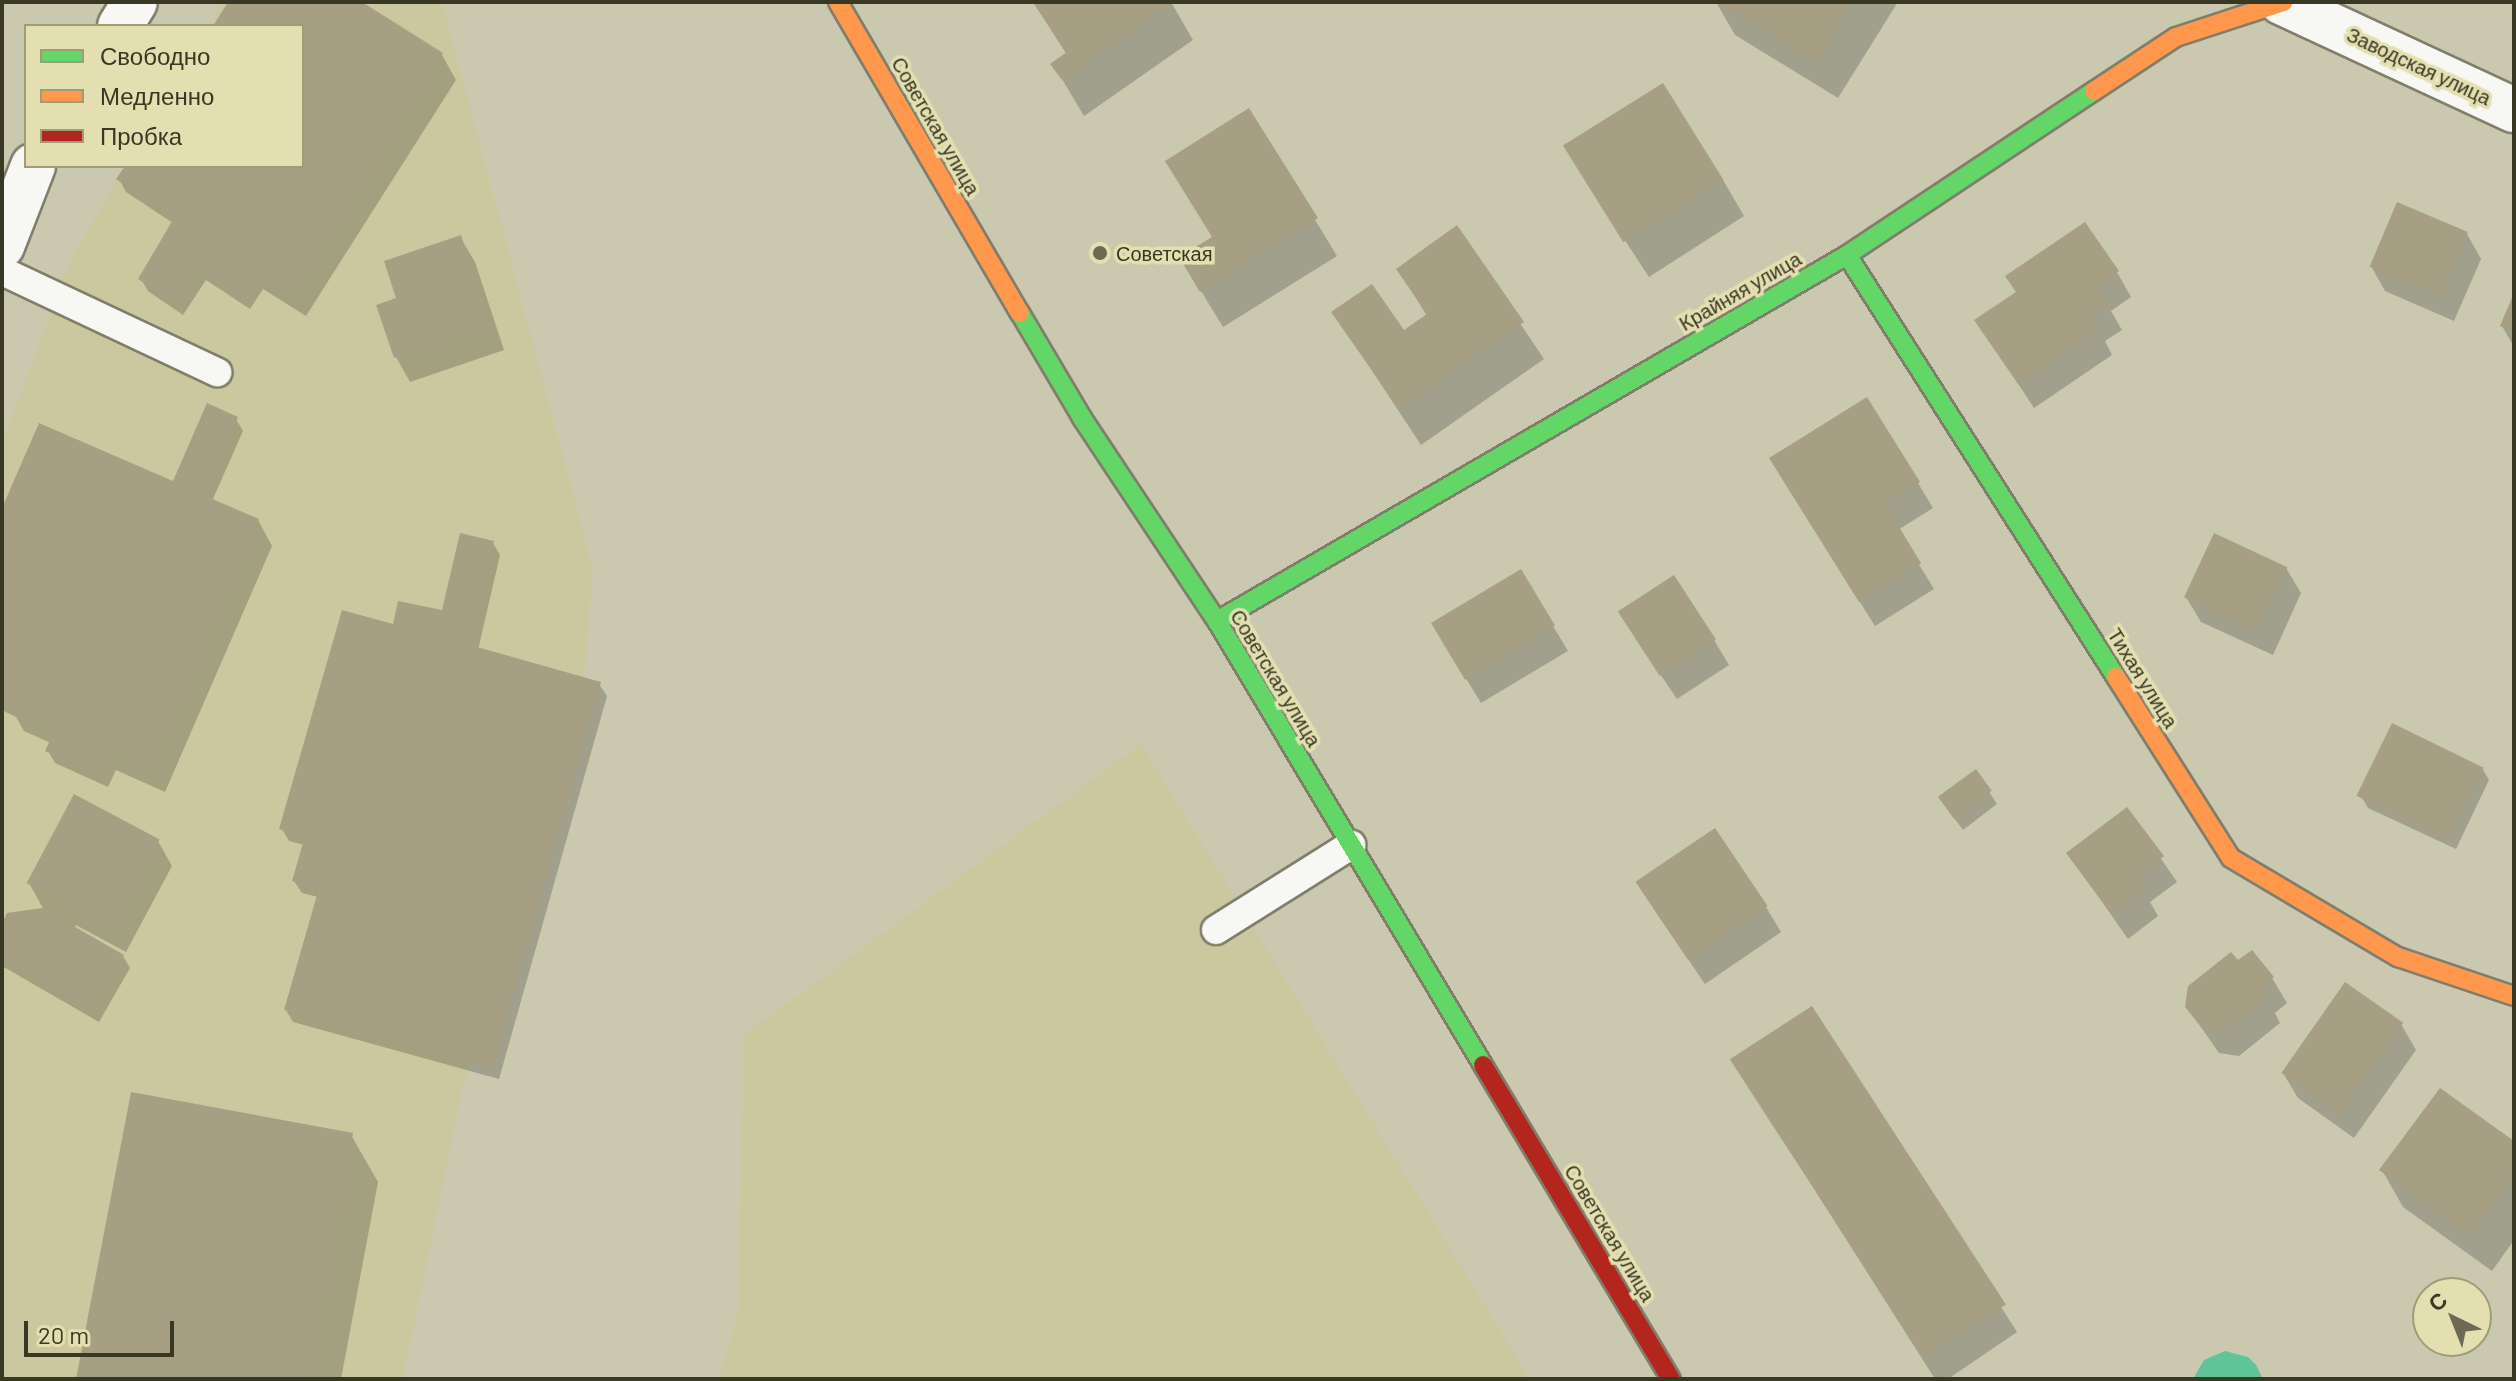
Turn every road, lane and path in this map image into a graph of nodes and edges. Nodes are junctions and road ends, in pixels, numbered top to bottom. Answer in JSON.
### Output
{"nodes":[{"id":1,"x":135,"y":2,"type":"edge"},
{"id":2,"x":838,"y":2,"type":"edge"},
{"id":3,"x":2282,"y":2,"type":"edge"},
{"id":4,"x":121,"y":24,"type":"edge"},
{"id":5,"x":2514,"y":110,"type":"edge"},
{"id":6,"x":32,"y":168,"type":"edge"},
{"id":7,"x":2,"y":246,"type":"edge"},
{"id":8,"x":1847,"y":255,"type":"junction"},
{"id":9,"x":2,"y":271,"type":"edge"},
{"id":10,"x":217,"y":372,"type":"dead end"},
{"id":11,"x":1217,"y":621,"type":"junction"},
{"id":12,"x":1351,"y":845,"type":"junction"},
{"id":13,"x":1216,"y":930,"type":"dead end"},
{"id":14,"x":2514,"y":996,"type":"edge"},
{"id":15,"x":1671,"y":1379,"type":"edge"}],
"edges":[{"from":1,"to":4,"type":"street"},
{"from":2,"to":11,"type":"street","name":"Советская улица"},
{"from":3,"to":5,"type":"street","name":"Заводская улица"},
{"from":3,"to":8,"type":"street","name":"Крайняя улица"},
{"from":6,"to":7,"type":"street"},
{"from":8,"to":11,"type":"street","name":"Крайняя улица"},
{"from":8,"to":14,"type":"street","name":"Тихая улица"},
{"from":9,"to":10,"type":"lane"},
{"from":11,"to":12,"type":"street","name":"Советская улица"},
{"from":12,"to":13,"type":"lane"},
{"from":12,"to":15,"type":"street","name":"Советская улица"}]}
